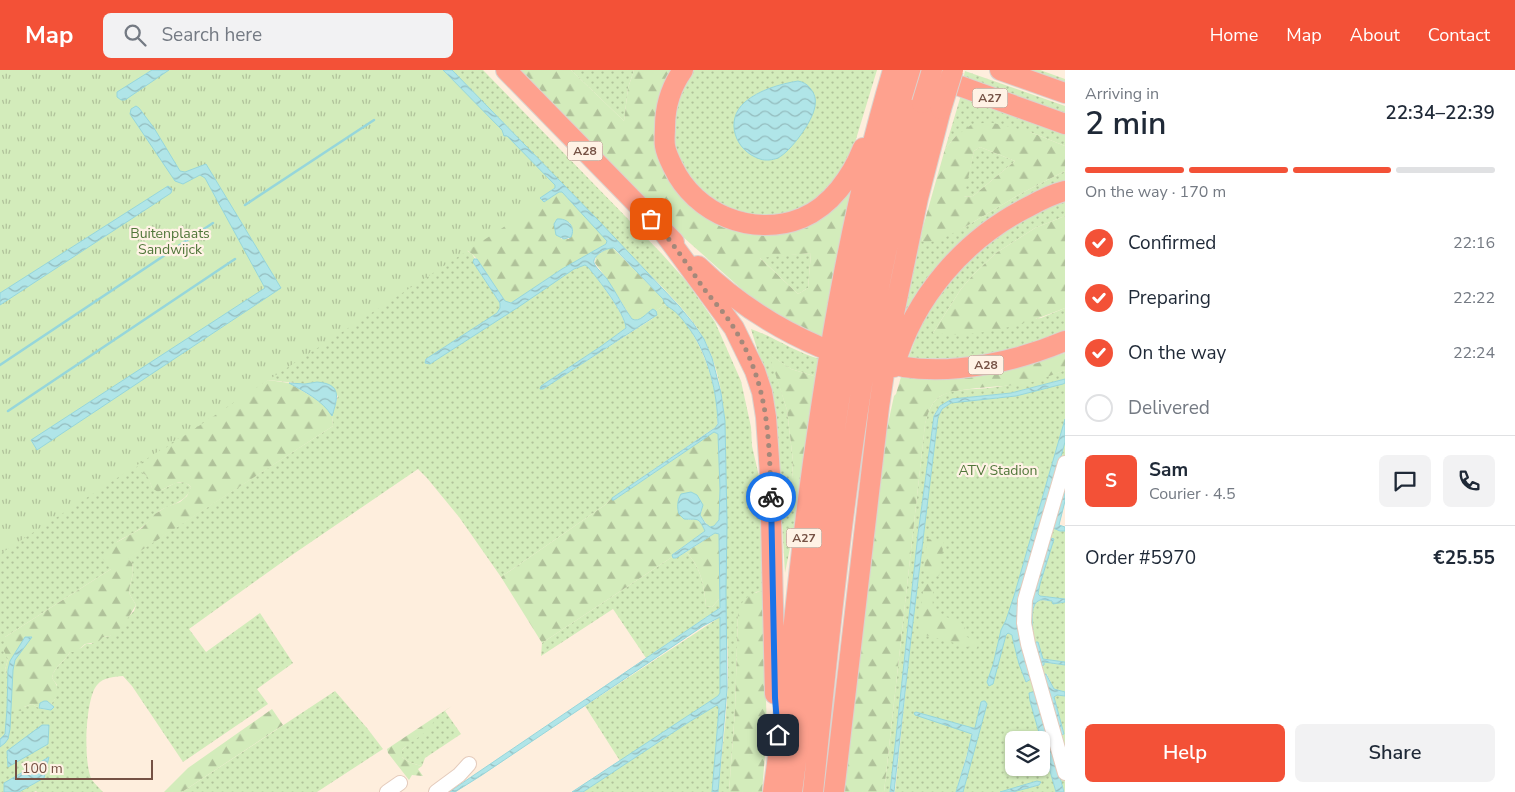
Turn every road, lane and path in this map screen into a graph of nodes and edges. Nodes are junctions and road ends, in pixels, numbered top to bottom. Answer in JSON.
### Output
{"nodes":[{"id":1,"x":506,"y":70,"type":"edge"},
{"id":2,"x":683,"y":70,"type":"edge"},
{"id":3,"x":893,"y":70,"type":"edge"},
{"id":4,"x":911,"y":70,"type":"edge"},
{"id":5,"x":916,"y":70,"type":"edge"},
{"id":6,"x":932,"y":70,"type":"edge"},
{"id":7,"x":953,"y":70,"type":"edge"},
{"id":8,"x":1000,"y":70,"type":"edge"},
{"id":9,"x":895,"y":93,"type":"junction"},
{"id":10,"x":1065,"y":93,"type":"edge"},
{"id":11,"x":932,"y":106,"type":"junction"},
{"id":12,"x":882,"y":110,"type":"junction"},
{"id":13,"x":1065,"y":124,"type":"edge"},
{"id":14,"x":1065,"y":191,"type":"edge"},
{"id":15,"x":664,"y":233,"type":"junction"},
{"id":16,"x":1065,"y":342,"type":"edge"},
{"id":17,"x":820,"y":347,"type":"dead end"},
{"id":18,"x":904,"y":367,"type":"dead end"},
{"id":19,"x":877,"y":424,"type":"junction"},
{"id":20,"x":1065,"y":462,"type":"edge"},
{"id":21,"x":779,"y":753,"type":"junction"},
{"id":22,"x":469,"y":764,"type":"dead end"},
{"id":23,"x":1065,"y":773,"type":"edge"},
{"id":24,"x":400,"y":783,"type":"dead end"},
{"id":25,"x":387,"y":792,"type":"edge"},
{"id":26,"x":436,"y":792,"type":"edge"},
{"id":27,"x":773,"y":792,"type":"edge"},
{"id":28,"x":792,"y":792,"type":"edge"},
{"id":29,"x":813,"y":792,"type":"edge"},
{"id":30,"x":834,"y":792,"type":"edge"}],
"edges":[{"from":1,"to":15,"type":"highway","number":"A28"},
{"from":2,"to":12,"type":"highway","number":"A27"},
{"from":3,"to":9,"type":"highway","number":"A27"},
{"from":4,"to":9,"type":"highway","number":"A27"},
{"from":5,"to":13,"type":"highway","number":"A27"},
{"from":6,"to":11,"type":"highway","number":"A27","bridge":true},
{"from":7,"to":11,"type":"highway","number":"A27","bridge":true},
{"from":8,"to":10,"type":"highway"},
{"from":9,"to":12,"type":"highway","number":"A27"},
{"from":9,"to":28,"type":"highway","number":"A27"},
{"from":11,"to":19,"type":"highway","number":"A27"},
{"from":11,"to":29,"type":"highway","number":"A27"},
{"from":12,"to":21,"type":"highway","number":"A27"},
{"from":14,"to":19,"type":"highway","number":"A27"},
{"from":15,"to":17,"type":"highway","number":"A28"},
{"from":15,"to":21,"type":"highway","number":"A28"},
{"from":16,"to":18,"type":"highway","number":"A28"},
{"from":19,"to":30,"type":"highway","number":"A27"},
{"from":20,"to":23,"type":"street"},
{"from":21,"to":27,"type":"highway","number":"A27"},
{"from":22,"to":26,"type":"street"},
{"from":24,"to":25,"type":"street"}]}
